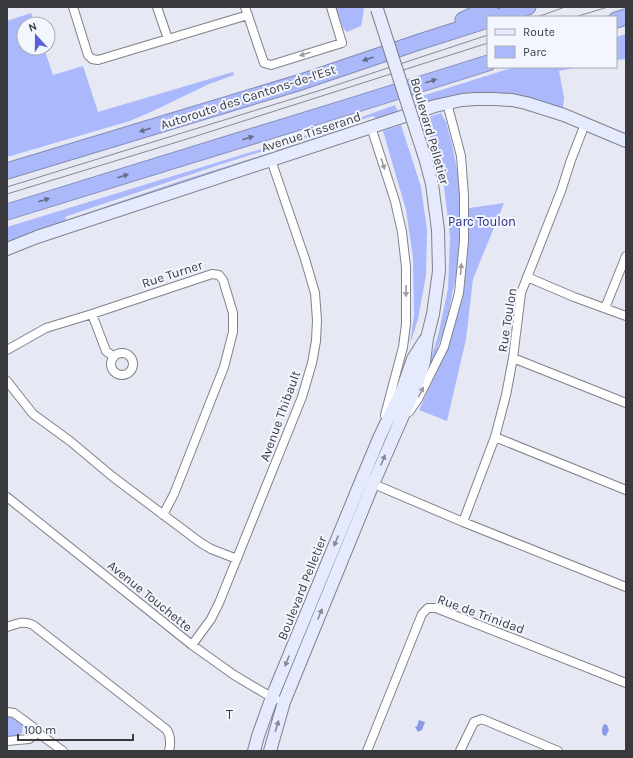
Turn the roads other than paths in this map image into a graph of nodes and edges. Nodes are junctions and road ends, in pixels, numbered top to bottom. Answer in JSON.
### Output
{"nodes":[{"id":1,"x":73,"y":7,"type":"edge"},
{"id":2,"x":157,"y":7,"type":"edge"},
{"id":3,"x":331,"y":7,"type":"edge"},
{"id":4,"x":490,"y":7,"type":"edge"},
{"id":5,"x":528,"y":7,"type":"edge"},
{"id":6,"x":377,"y":8,"type":"edge"},
{"id":7,"x":246,"y":11,"type":"edge"},
{"id":8,"x":501,"y":16,"type":"edge"},
{"id":9,"x":487,"y":20,"type":"edge"},
{"id":10,"x":168,"y":38,"type":"junction"},
{"id":11,"x":419,"y":42,"type":"junction"},
{"id":12,"x":487,"y":63,"type":"edge"},
{"id":13,"x":447,"y":103,"type":"junction"},
{"id":14,"x":584,"y":124,"type":"junction"},
{"id":15,"x":371,"y":127,"type":"junction"},
{"id":16,"x":626,"y":141,"type":"edge"},
{"id":17,"x":271,"y":160,"type":"junction"},
{"id":18,"x":7,"y":172,"type":"edge"},
{"id":19,"x":7,"y":212,"type":"edge"},
{"id":20,"x":7,"y":249,"type":"edge"},
{"id":21,"x":626,"y":256,"type":"edge"},
{"id":22,"x":527,"y":277,"type":"junction"},
{"id":23,"x":605,"y":308,"type":"junction"},
{"id":24,"x":92,"y":314,"type":"junction"},
{"id":25,"x":626,"y":316,"type":"edge"},
{"id":26,"x":427,"y":338,"type":"junction"},
{"id":27,"x":7,"y":350,"type":"edge"},
{"id":28,"x":114,"y":357,"type":"dead end"},
{"id":29,"x":513,"y":358,"type":"junction"},
{"id":30,"x":7,"y":381,"type":"edge"},
{"id":31,"x":626,"y":403,"type":"edge"},
{"id":32,"x":380,"y":436,"type":"junction"},
{"id":33,"x":394,"y":437,"type":"junction"},
{"id":34,"x":494,"y":437,"type":"junction"},
{"id":35,"x":368,"y":481,"type":"junction"},
{"id":36,"x":626,"y":490,"type":"edge"},
{"id":37,"x":7,"y":497,"type":"edge"},
{"id":38,"x":163,"y":515,"type":"junction"},
{"id":39,"x":463,"y":522,"type":"junction"},
{"id":40,"x":237,"y":558,"type":"junction"},
{"id":41,"x":626,"y":587,"type":"edge"},
{"id":42,"x":7,"y":627,"type":"edge"},
{"id":43,"x":192,"y":645,"type":"junction"},
{"id":44,"x":626,"y":684,"type":"edge"},
{"id":45,"x":272,"y":697,"type":"junction"},
{"id":46,"x":284,"y":702,"type":"junction"},
{"id":47,"x":7,"y":712,"type":"edge"},
{"id":48,"x":38,"y":733,"type":"junction"},
{"id":49,"x":7,"y":741,"type":"edge"},
{"id":50,"x":63,"y":751,"type":"edge"},
{"id":51,"x":169,"y":751,"type":"edge"},
{"id":52,"x":254,"y":751,"type":"edge"},
{"id":53,"x":270,"y":751,"type":"edge"},
{"id":54,"x":367,"y":751,"type":"edge"},
{"id":55,"x":460,"y":751,"type":"edge"},
{"id":56,"x":557,"y":751,"type":"edge"}],
"edges":[{"from":1,"to":10,"type":"street"},
{"from":2,"to":10,"type":"street"},
{"from":3,"to":7,"type":"street","one_way":true},
{"from":4,"to":11,"type":"highway"},
{"from":5,"to":8,"type":"highway"},
{"from":6,"to":26,"type":"street","name":"Boulevard Pelletier","bridge":true},
{"from":7,"to":10,"type":"street"},
{"from":9,"to":11,"type":"highway","name":"Autoroute des Cantons-de-l'Est"},
{"from":11,"to":18,"type":"highway","name":"Autoroute des Cantons-de-l'Est","one_way":true},
{"from":19,"to":12,"type":"highway","one_way":true},
{"from":13,"to":14,"type":"street","name":"Avenue Tisserand"},
{"from":13,"to":15,"type":"street","name":"Avenue Tisserand"},
{"from":33,"to":13,"type":"street","name":"Boulevard Pelletier","one_way":true},
{"from":14,"to":16,"type":"street","name":"Avenue Tisserand"},
{"from":14,"to":22,"type":"street","name":"Rue Toulon"},
{"from":15,"to":17,"type":"street","name":"Avenue Tisserand"},
{"from":15,"to":32,"type":"street","name":"Boulevard Pelletier","one_way":true},
{"from":17,"to":20,"type":"street","name":"Avenue Tisserand"},
{"from":17,"to":40,"type":"street","name":"Avenue Thibault"},
{"from":21,"to":23,"type":"street"},
{"from":22,"to":23,"type":"street"},
{"from":22,"to":29,"type":"street","name":"Rue Toulon"},
{"from":23,"to":25,"type":"street"},
{"from":24,"to":27,"type":"street","name":"Rue Turner"},
{"from":24,"to":28,"type":"street"},
{"from":24,"to":38,"type":"street","name":"Rue Turner"},
{"from":26,"to":32,"type":"street","name":"Boulevard Pelletier"},
{"from":26,"to":33,"type":"street","name":"Boulevard Pelletier"},
{"from":29,"to":31,"type":"street"},
{"from":29,"to":34,"type":"street","name":"Rue Toulon"},
{"from":30,"to":38,"type":"street"},
{"from":32,"to":35,"type":"street","name":"Boulevard Pelletier"},
{"from":35,"to":33,"type":"street","name":"Boulevard Pelletier","one_way":true},
{"from":34,"to":36,"type":"street"},
{"from":34,"to":39,"type":"street","name":"Rue Toulon"},
{"from":35,"to":39,"type":"street"},
{"from":35,"to":45,"type":"street","name":"Boulevard Pelletier","one_way":true},
{"from":46,"to":35,"type":"street","name":"Boulevard Pelletier","one_way":true},
{"from":37,"to":43,"type":"street","name":"Avenue Touchette"},
{"from":38,"to":40,"type":"street"},
{"from":39,"to":41,"type":"street"},
{"from":40,"to":43,"type":"street","name":"Avenue Thibault"},
{"from":42,"to":51,"type":"street"},
{"from":43,"to":45,"type":"street","name":"Avenue Touchette"},
{"from":44,"to":54,"type":"street","name":"Rue de Trinidad"},
{"from":45,"to":46,"type":"street","name":"Avenue Touchette"},
{"from":45,"to":52,"type":"street","name":"Boulevard Pelletier"},
{"from":53,"to":46,"type":"street","name":"Boulevard Pelletier","one_way":true},
{"from":47,"to":48,"type":"street"},
{"from":48,"to":49,"type":"street"},
{"from":48,"to":50,"type":"street"},
{"from":55,"to":56,"type":"street"}]}
